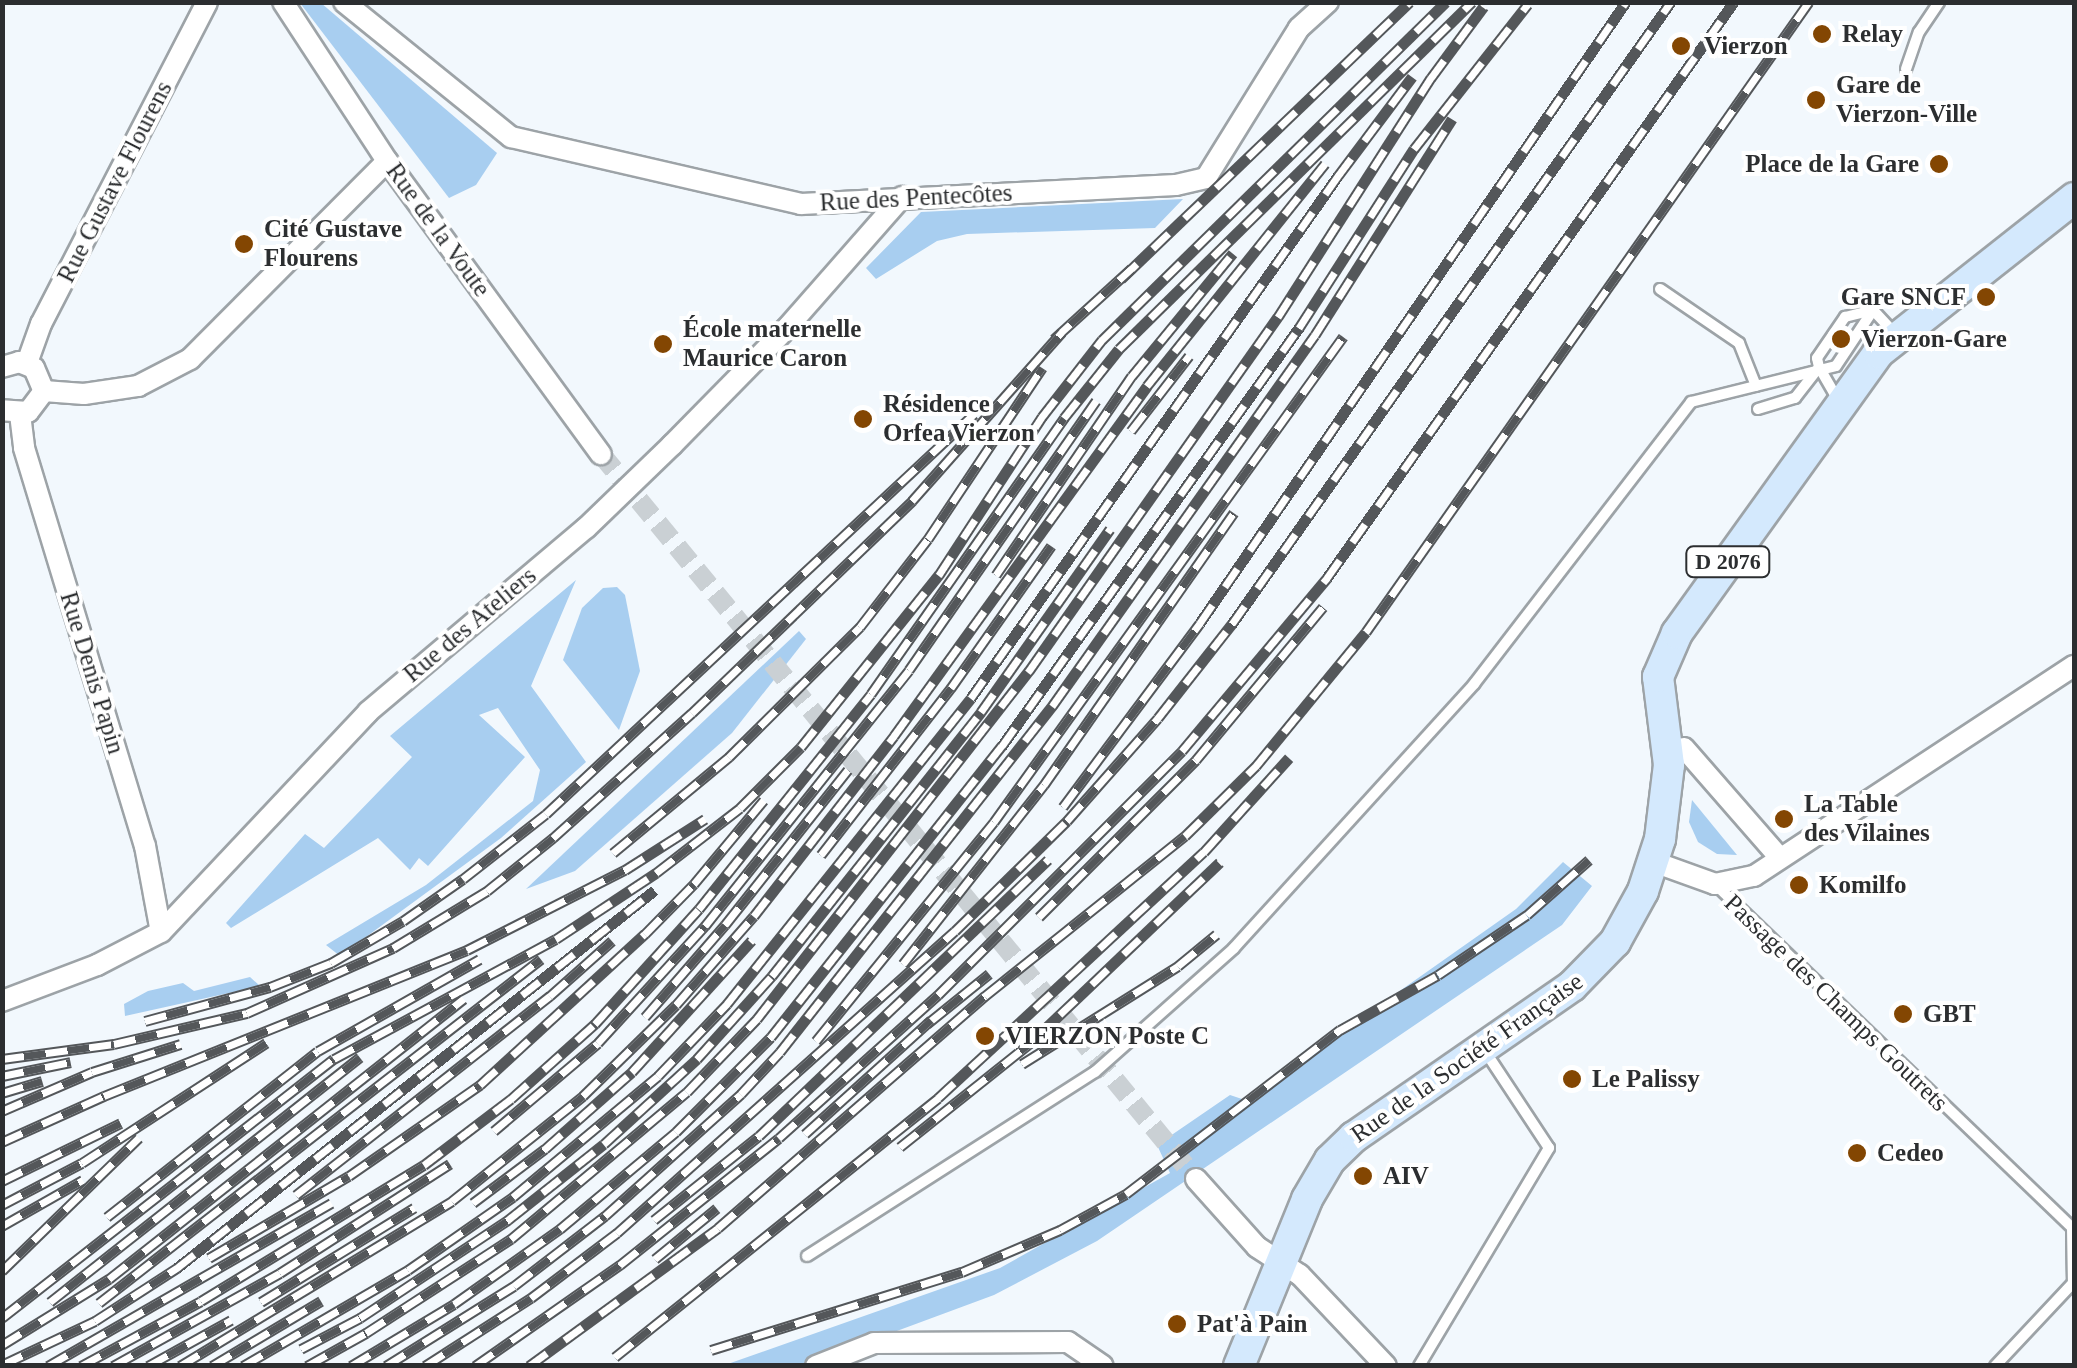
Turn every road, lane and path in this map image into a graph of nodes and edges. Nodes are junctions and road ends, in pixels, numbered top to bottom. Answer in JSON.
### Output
{"nodes":[{"id":1,"x":207,"y":2,"type":"edge"},
{"id":2,"x":283,"y":2,"type":"edge"},
{"id":3,"x":344,"y":2,"type":"edge"},
{"id":4,"x":1328,"y":2,"type":"edge"},
{"id":5,"x":1939,"y":2,"type":"edge"},
{"id":6,"x":1906,"y":69,"type":"dead end"},
{"id":7,"x":388,"y":160,"type":"junction"},
{"id":8,"x":902,"y":197,"type":"junction"},
{"id":9,"x":2074,"y":198,"type":"edge"},
{"id":10,"x":1660,"y":289,"type":"dead end"},
{"id":11,"x":1873,"y":310,"type":"junction"},
{"id":12,"x":1897,"y":336,"type":"junction"},
{"id":13,"x":26,"y":363,"type":"junction"},
{"id":14,"x":2,"y":366,"type":"edge"},
{"id":15,"x":1819,"y":367,"type":"junction"},
{"id":16,"x":1756,"y":386,"type":"junction"},
{"id":17,"x":44,"y":391,"type":"junction"},
{"id":18,"x":1841,"y":405,"type":"junction"},
{"id":19,"x":1758,"y":409,"type":"dead end"},
{"id":20,"x":11,"y":412,"type":"edge"},
{"id":21,"x":601,"y":454,"type":"tunnel mouth"},
{"id":22,"x":2074,"y":666,"type":"edge"},
{"id":23,"x":1684,"y":748,"type":"dead end"},
{"id":24,"x":1780,"y":858,"type":"junction"},
{"id":25,"x":1654,"y":862,"type":"junction"},
{"id":26,"x":1715,"y":884,"type":"junction"},
{"id":27,"x":161,"y":932,"type":"junction"},
{"id":28,"x":2,"y":1001,"type":"edge"},
{"id":29,"x":1483,"y":1048,"type":"junction"},
{"id":30,"x":1196,"y":1178,"type":"tunnel mouth"},
{"id":31,"x":807,"y":1256,"type":"dead end"},
{"id":32,"x":1281,"y":1263,"type":"junction"},
{"id":33,"x":816,"y":1366,"type":"edge"},
{"id":34,"x":1103,"y":1366,"type":"edge"},
{"id":35,"x":1239,"y":1366,"type":"edge"},
{"id":36,"x":1386,"y":1366,"type":"edge"},
{"id":37,"x":1419,"y":1366,"type":"edge"},
{"id":38,"x":1995,"y":1366,"type":"edge"}],
"edges":[{"from":1,"to":13,"type":"street","name":"Rue Gustave Flourens"},
{"from":2,"to":7,"type":"street","name":"Rue de la Voute"},
{"from":3,"to":8,"type":"street","name":"Rue des Pentecôtes"},
{"from":4,"to":8,"type":"street","name":"Rue des Pentecôtes"},
{"from":5,"to":6,"type":"lane"},
{"from":7,"to":17,"type":"street"},
{"from":7,"to":21,"type":"street","name":"Rue de la Voute"},
{"from":8,"to":27,"type":"street","name":"Rue des Ateliers"},
{"from":9,"to":12,"type":"main road","number":"D 2076"},
{"from":10,"to":16,"type":"lane"},
{"from":11,"to":12,"type":"lane"},
{"from":11,"to":15,"type":"lane"},
{"from":11,"to":15,"type":"lane"},
{"from":12,"to":18,"type":"main road","number":"D 2076"},
{"from":13,"to":14,"type":"street"},
{"from":13,"to":17,"type":"street"},
{"from":15,"to":16,"type":"lane"},
{"from":15,"to":18,"type":"lane"},
{"from":15,"to":19,"type":"lane"},
{"from":16,"to":31,"type":"lane"},
{"from":17,"to":20,"type":"street"},
{"from":18,"to":25,"type":"main road","number":"D 2076"},
{"from":20,"to":27,"type":"street","name":"Rue Denis Papin"},
{"from":22,"to":24,"type":"street"},
{"from":23,"to":24,"type":"street"},
{"from":24,"to":26,"type":"street"},
{"from":25,"to":26,"type":"street"},
{"from":25,"to":29,"type":"main road","name":"Rue de la Société Française","number":"D 2076"},
{"from":26,"to":38,"type":"lane","name":"Passage des Champs Goutrets"},
{"from":27,"to":28,"type":"street","name":"Rue des Ateliers"},
{"from":29,"to":32,"type":"main road","name":"Rue de la Société Française","number":"D 2076"},
{"from":29,"to":37,"type":"lane"},
{"from":30,"to":32,"type":"street"},
{"from":32,"to":35,"type":"main road","number":"D 2076"},
{"from":32,"to":36,"type":"street"},
{"from":33,"to":34,"type":"street"}]}
